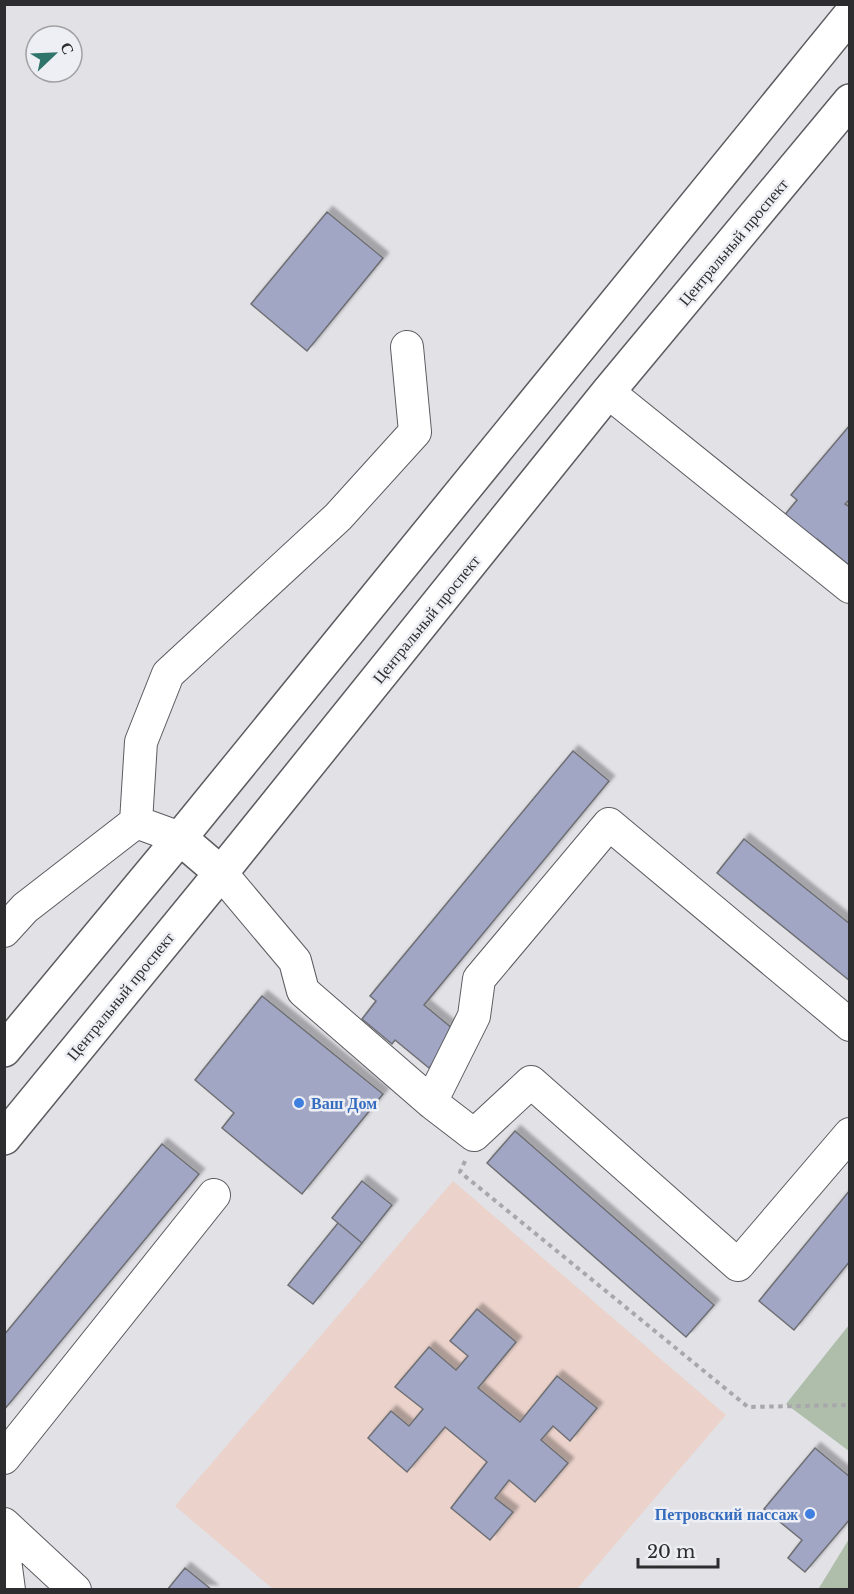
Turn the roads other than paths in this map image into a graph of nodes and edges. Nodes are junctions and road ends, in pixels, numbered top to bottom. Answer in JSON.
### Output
{"nodes":[{"id":1,"x":849,"y":15,"type":"edge"},
{"id":2,"x":849,"y":101,"type":"edge"},
{"id":3,"x":407,"y":347,"type":"dead end"},
{"id":4,"x":608,"y":392,"type":"junction"},
{"id":5,"x":849,"y":587,"type":"edge"},
{"id":6,"x":136,"y":822,"type":"junction"},
{"id":7,"x":180,"y":838,"type":"junction"},
{"id":8,"x":221,"y":873,"type":"junction"},
{"id":9,"x":11,"y":917,"type":"edge"},
{"id":10,"x":849,"y":1025,"type":"edge"},
{"id":11,"x":4,"y":1050,"type":"edge"},
{"id":12,"x":419,"y":1098,"type":"junction"},
{"id":13,"x":849,"y":1134,"type":"edge"},
{"id":14,"x":4,"y":1138,"type":"edge"},
{"id":15,"x":214,"y":1195,"type":"dead end"},
{"id":16,"x":4,"y":1458,"type":"edge"},
{"id":17,"x":4,"y":1524,"type":"edge"},
{"id":18,"x":4,"y":1552,"type":"edge"},
{"id":19,"x":9,"y":1590,"type":"edge"},
{"id":20,"x":75,"y":1590,"type":"edge"}],
"edges":[{"from":1,"to":7,"type":"main road"},
{"from":2,"to":4,"type":"main road","name":"Центральный проспект"},
{"from":3,"to":6,"type":"lane"},
{"from":4,"to":5,"type":"lane"},
{"from":4,"to":8,"type":"main road","name":"Центральный проспект"},
{"from":6,"to":7,"type":"lane"},
{"from":6,"to":9,"type":"lane"},
{"from":7,"to":8,"type":"main road"},
{"from":7,"to":11,"type":"main road"},
{"from":8,"to":12,"type":"lane"},
{"from":8,"to":14,"type":"main road","name":"Центральный проспект"},
{"from":10,"to":12,"type":"lane"},
{"from":12,"to":13,"type":"lane"},
{"from":15,"to":16,"type":"lane"},
{"from":17,"to":20,"type":"lane"},
{"from":18,"to":19,"type":"lane"}]}
